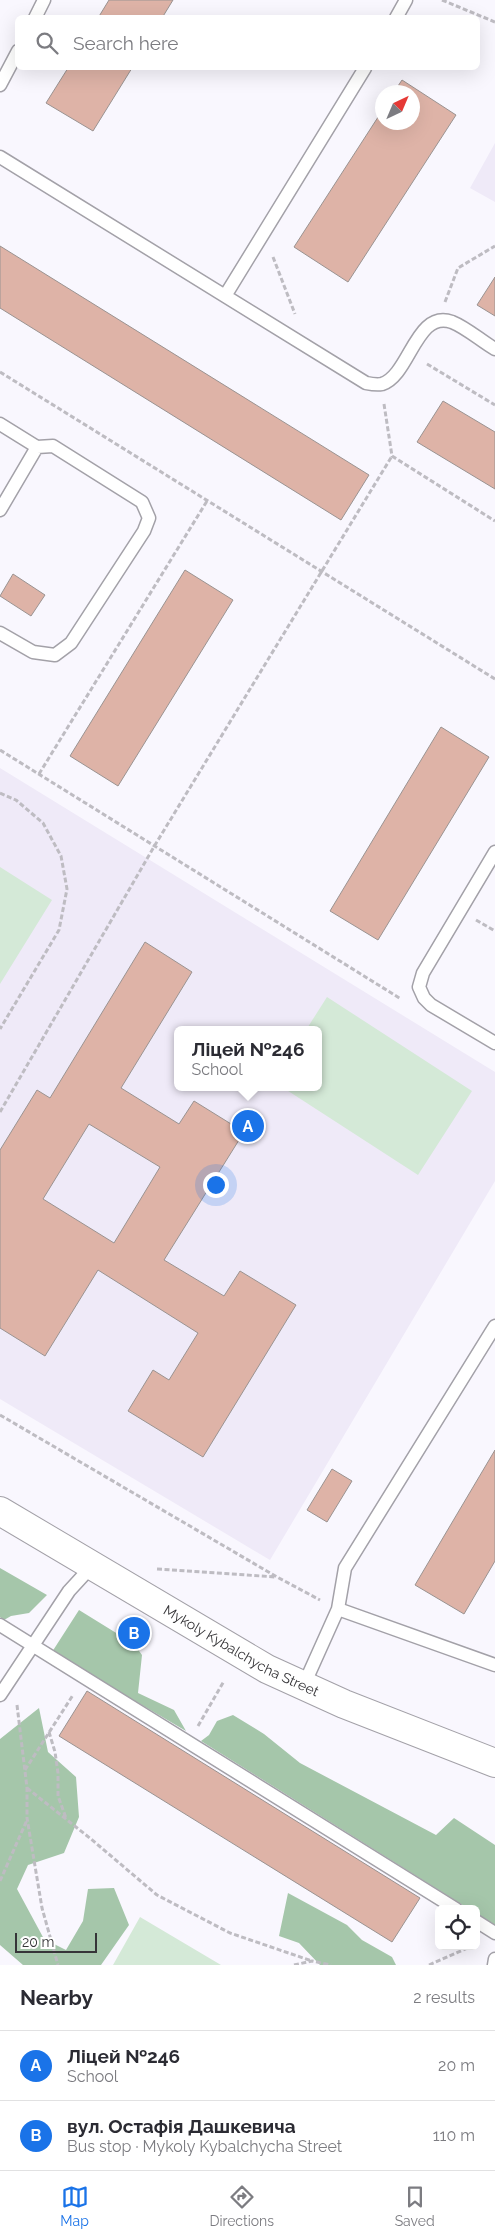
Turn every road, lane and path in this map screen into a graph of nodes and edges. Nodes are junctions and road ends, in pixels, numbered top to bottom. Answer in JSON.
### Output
{"nodes":[{"id":1,"x":44,"y":0,"type":"edge"},
{"id":2,"x":406,"y":0,"type":"edge"},
{"id":3,"x":442,"y":0,"type":"edge"},
{"id":4,"x":36,"y":15,"type":"edge"},
{"id":5,"x":398,"y":15,"type":"edge"},
{"id":6,"x":478,"y":15,"type":"edge"},
{"id":7,"x":480,"y":16,"type":"edge"},
{"id":8,"x":495,"y":22,"type":"edge"},
{"id":9,"x":15,"y":57,"type":"edge"},
{"id":10,"x":364,"y":70,"type":"edge"},
{"id":11,"x":0,"y":85,"type":"edge"},
{"id":12,"x":0,"y":158,"type":"edge"},
{"id":13,"x":264,"y":234,"type":"junction"},
{"id":14,"x":495,"y":246,"type":"edge"},
{"id":15,"x":225,"y":296,"type":"junction"},
{"id":16,"x":438,"y":321,"type":"junction"},
{"id":17,"x":308,"y":348,"type":"junction"},
{"id":18,"x":495,"y":349,"type":"edge"},
{"id":19,"x":410,"y":353,"type":"junction"},
{"id":20,"x":0,"y":372,"type":"edge"},
{"id":21,"x":381,"y":384,"type":"junction"},
{"id":22,"x":495,"y":405,"type":"edge"},
{"id":23,"x":0,"y":424,"type":"edge"},
{"id":24,"x":36,"y":447,"type":"junction"},
{"id":25,"x":392,"y":456,"type":"junction"},
{"id":26,"x":207,"y":501,"type":"junction"},
{"id":27,"x":0,"y":510,"type":"edge"},
{"id":28,"x":495,"y":521,"type":"edge"},
{"id":29,"x":322,"y":572,"type":"junction"},
{"id":30,"x":0,"y":632,"type":"edge"},
{"id":31,"x":495,"y":679,"type":"edge"},
{"id":32,"x":0,"y":750,"type":"edge"},
{"id":33,"x":39,"y":774,"type":"junction"},
{"id":34,"x":0,"y":793,"type":"edge"},
{"id":35,"x":155,"y":845,"type":"junction"},
{"id":36,"x":495,"y":852,"type":"edge"},
{"id":37,"x":404,"y":1001,"type":"dead end"},
{"id":38,"x":0,"y":1029,"type":"edge"},
{"id":39,"x":495,"y":1043,"type":"edge"},
{"id":40,"x":0,"y":1112,"type":"edge"},
{"id":41,"x":495,"y":1326,"type":"edge"},
{"id":42,"x":0,"y":1415,"type":"edge"},
{"id":43,"x":0,"y":1511,"type":"edge"},
{"id":44,"x":92,"y":1566,"type":"junction"},
{"id":45,"x":157,"y":1569,"type":"dead end"},
{"id":46,"x":277,"y":1577,"type":"junction"},
{"id":47,"x":338,"y":1608,"type":"junction"},
{"id":48,"x":0,"y":1625,"type":"edge"},
{"id":49,"x":32,"y":1645,"type":"junction"},
{"id":50,"x":495,"y":1665,"type":"edge"},
{"id":51,"x":14,"y":1672,"type":"junction"},
{"id":52,"x":83,"y":1677,"type":"junction"},
{"id":53,"x":224,"y":1681,"type":"dead end"},
{"id":54,"x":303,"y":1687,"type":"junction"},
{"id":55,"x":0,"y":1695,"type":"edge"},
{"id":56,"x":48,"y":1731,"type":"junction"},
{"id":57,"x":189,"y":1742,"type":"junction"},
{"id":58,"x":495,"y":1763,"type":"edge"},
{"id":59,"x":25,"y":1770,"type":"junction"},
{"id":60,"x":27,"y":1788,"type":"junction"},
{"id":61,"x":27,"y":1818,"type":"junction"},
{"id":62,"x":67,"y":1819,"type":"junction"},
{"id":63,"x":0,"y":1881,"type":"edge"},
{"id":64,"x":450,"y":1905,"type":"edge"},
{"id":65,"x":480,"y":1924,"type":"edge"},
{"id":66,"x":495,"y":1933,"type":"edge"},
{"id":67,"x":463,"y":1950,"type":"edge"},
{"id":68,"x":495,"y":1958,"type":"edge"},
{"id":69,"x":312,"y":1961,"type":"junction"},
{"id":70,"x":58,"y":1965,"type":"edge"},
{"id":71,"x":295,"y":1965,"type":"edge"},
{"id":72,"x":331,"y":1965,"type":"edge"},
{"id":73,"x":429,"y":1965,"type":"edge"},
{"id":74,"x":494,"y":1965,"type":"edge"}],
"edges":[{"from":1,"to":4,"type":"lane"},
{"from":2,"to":5,"type":"lane"},
{"from":3,"to":6,"type":"path"},
{"from":7,"to":8,"type":"path"},
{"from":9,"to":11,"type":"lane"},
{"from":10,"to":13,"type":"lane"},
{"from":12,"to":15,"type":"lane"},
{"from":13,"to":15,"type":"lane"},
{"from":13,"to":17,"type":"path"},
{"from":14,"to":16,"type":"path"},
{"from":15,"to":17,"type":"lane"},
{"from":16,"to":18,"type":"lane"},
{"from":16,"to":19,"type":"lane"},
{"from":17,"to":21,"type":"lane"},
{"from":19,"to":21,"type":"lane"},
{"from":19,"to":22,"type":"path"},
{"from":20,"to":26,"type":"path"},
{"from":21,"to":25,"type":"path"},
{"from":23,"to":24,"type":"lane"},
{"from":24,"to":27,"type":"lane"},
{"from":24,"to":30,"type":"lane"},
{"from":25,"to":28,"type":"path"},
{"from":25,"to":29,"type":"path"},
{"from":26,"to":29,"type":"path"},
{"from":26,"to":33,"type":"path"},
{"from":29,"to":31,"type":"path"},
{"from":29,"to":35,"type":"path"},
{"from":32,"to":33,"type":"path"},
{"from":33,"to":35,"type":"path"},
{"from":34,"to":38,"type":"path"},
{"from":35,"to":37,"type":"path"},
{"from":35,"to":40,"type":"path"},
{"from":36,"to":39,"type":"lane"},
{"from":41,"to":47,"type":"lane"},
{"from":42,"to":46,"type":"path"},
{"from":43,"to":44,"type":"street","name":"Mykoly Kybalchycha Street"},
{"from":44,"to":49,"type":"lane"},
{"from":44,"to":54,"type":"street","name":"Mykoly Kybalchycha Street"},
{"from":45,"to":46,"type":"path"},
{"from":46,"to":47,"type":"path"},
{"from":47,"to":50,"type":"lane"},
{"from":47,"to":54,"type":"lane"},
{"from":48,"to":49,"type":"lane"},
{"from":49,"to":51,"type":"lane"},
{"from":49,"to":52,"type":"lane"},
{"from":51,"to":55,"type":"lane"},
{"from":51,"to":59,"type":"path"},
{"from":52,"to":56,"type":"path"},
{"from":52,"to":57,"type":"lane"},
{"from":53,"to":57,"type":"path"},
{"from":54,"to":58,"type":"street","name":"Mykoly Kybalchycha Street"},
{"from":56,"to":59,"type":"path"},
{"from":56,"to":62,"type":"path"},
{"from":57,"to":64,"type":"lane"},
{"from":59,"to":60,"type":"path"},
{"from":60,"to":61,"type":"path"},
{"from":60,"to":62,"type":"path"},
{"from":61,"to":63,"type":"path"},
{"from":61,"to":70,"type":"path"},
{"from":62,"to":69,"type":"path"},
{"from":65,"to":66,"type":"lane"},
{"from":67,"to":73,"type":"path"},
{"from":68,"to":74,"type":"lane"},
{"from":69,"to":71,"type":"path"},
{"from":69,"to":72,"type":"path"}]}
